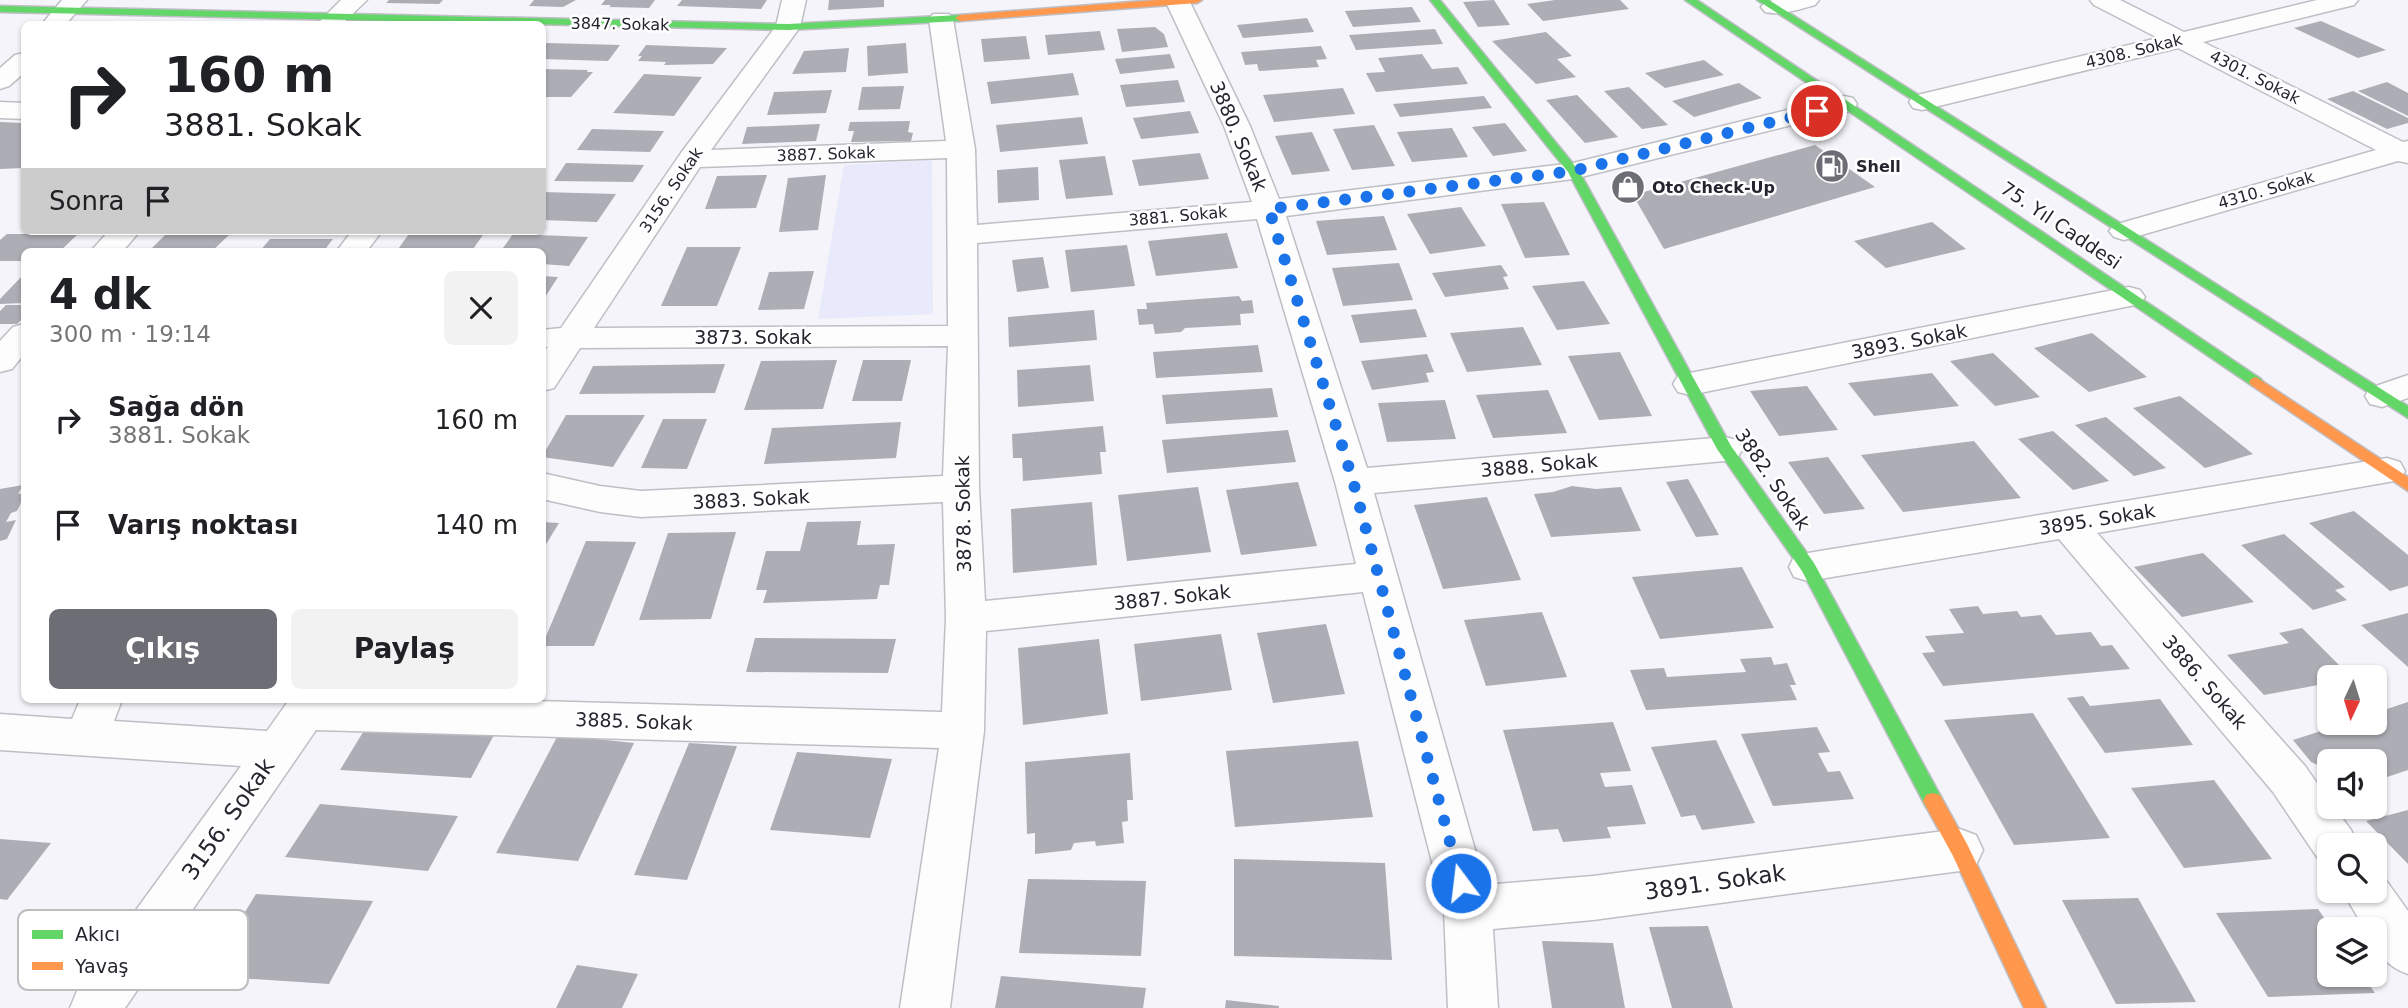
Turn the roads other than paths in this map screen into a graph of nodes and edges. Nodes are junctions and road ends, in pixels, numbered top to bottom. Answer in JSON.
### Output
{"nodes":[{"id":1,"x":355,"y":0,"type":"edge"},
{"id":2,"x":1183,"y":0,"type":"edge"},
{"id":3,"x":1435,"y":0,"type":"edge"},
{"id":4,"x":1690,"y":0,"type":"edge"},
{"id":5,"x":1807,"y":0,"type":"edge"},
{"id":6,"x":2102,"y":0,"type":"edge"},
{"id":7,"x":2346,"y":0,"type":"edge"},
{"id":8,"x":1768,"y":4,"type":"edge"},
{"id":9,"x":0,"y":9,"type":"edge"},
{"id":10,"x":65,"y":12,"type":"edge"},
{"id":11,"x":791,"y":14,"type":"edge"},
{"id":12,"x":941,"y":19,"type":"junction"},
{"id":13,"x":332,"y":21,"type":"edge"},
{"id":14,"x":546,"y":23,"type":"edge"},
{"id":15,"x":2180,"y":40,"type":"junction"},
{"id":16,"x":21,"y":63,"type":"edge"},
{"id":17,"x":0,"y":81,"type":"edge"},
{"id":18,"x":1922,"y":102,"type":"junction"},
{"id":19,"x":1844,"y":104,"type":"junction"},
{"id":20,"x":0,"y":110,"type":"edge"},
{"id":21,"x":21,"y":111,"type":"edge"},
{"id":22,"x":961,"y":149,"type":"junction"},
{"id":23,"x":2406,"y":151,"type":"edge"},
{"id":24,"x":691,"y":159,"type":"junction"},
{"id":25,"x":1573,"y":171,"type":"junction"},
{"id":26,"x":1269,"y":209,"type":"junction"},
{"id":27,"x":2124,"y":231,"type":"junction"},
{"id":28,"x":963,"y":234,"type":"junction"},
{"id":29,"x":121,"y":235,"type":"edge"},
{"id":30,"x":108,"y":248,"type":"edge"},
{"id":31,"x":2129,"y":297,"type":"junction"},
{"id":32,"x":964,"y":336,"type":"junction"},
{"id":33,"x":557,"y":338,"type":"edge"},
{"id":34,"x":546,"y":369,"type":"edge"},
{"id":35,"x":1690,"y":384,"type":"junction"},
{"id":36,"x":2399,"y":399,"type":"edge"},
{"id":37,"x":1725,"y":449,"type":"junction"},
{"id":38,"x":2398,"y":478,"type":"edge"},
{"id":39,"x":1353,"y":481,"type":"junction"},
{"id":40,"x":546,"y":487,"type":"edge"},
{"id":41,"x":961,"y":488,"type":"junction"},
{"id":42,"x":2068,"y":524,"type":"junction"},
{"id":43,"x":1808,"y":568,"type":"junction"},
{"id":44,"x":1378,"y":576,"type":"junction"},
{"id":45,"x":966,"y":618,"type":"junction"},
{"id":46,"x":309,"y":706,"type":"edge"},
{"id":47,"x":94,"y":719,"type":"edge"},
{"id":48,"x":963,"y":730,"type":"junction"},
{"id":49,"x":0,"y":732,"type":"edge"},
{"id":50,"x":277,"y":750,"type":"junction"},
{"id":51,"x":2327,"y":833,"type":"edge"},
{"id":52,"x":1960,"y":850,"type":"junction"},
{"id":53,"x":2374,"y":903,"type":"edge"},
{"id":54,"x":1468,"y":909,"type":"junction"},
{"id":55,"x":164,"y":910,"type":"edge"},
{"id":56,"x":2408,"y":951,"type":"edge"},
{"id":57,"x":108,"y":990,"type":"edge"},
{"id":58,"x":95,"y":1008,"type":"edge"},
{"id":59,"x":925,"y":1008,"type":"edge"},
{"id":60,"x":1473,"y":1008,"type":"edge"},
{"id":61,"x":2035,"y":1008,"type":"edge"}],
"edges":[{"from":1,"to":13,"type":"street"},
{"from":2,"to":12,"type":"street","name":"3847. Sokak"},
{"from":2,"to":26,"type":"street","name":"3880. Sokak"},
{"from":3,"to":25,"type":"street","name":"3882. Sokak"},
{"from":4,"to":19,"type":"street","name":"75. Yıl Caddesi"},
{"from":5,"to":8,"type":"street"},
{"from":6,"to":15,"type":"street","name":"4301. Sokak"},
{"from":7,"to":15,"type":"street","name":"4308. Sokak"},
{"from":8,"to":18,"type":"street","name":"75. Yıl Caddesi"},
{"from":9,"to":10,"type":"street","name":"3847. Sokak"},
{"from":10,"to":13,"type":"street","name":"3847. Sokak"},
{"from":11,"to":12,"type":"street","name":"3847. Sokak"},
{"from":11,"to":14,"type":"street","name":"3847. Sokak"},
{"from":11,"to":24,"type":"street","name":"3156. Sokak"},
{"from":12,"to":22,"type":"street","name":"3878. Sokak"},
{"from":15,"to":18,"type":"street","name":"4308. Sokak"},
{"from":15,"to":23,"type":"street","name":"4301. Sokak"},
{"from":16,"to":17,"type":"street"},
{"from":18,"to":27,"type":"street","name":"75. Yıl Caddesi"},
{"from":19,"to":25,"type":"street","name":"3881. Sokak"},
{"from":19,"to":31,"type":"street","name":"75. Yıl Caddesi"},
{"from":20,"to":21,"type":"street"},
{"from":22,"to":24,"type":"street","name":"3887. Sokak"},
{"from":22,"to":28,"type":"street","name":"3878. Sokak"},
{"from":23,"to":27,"type":"street","name":"4310. Sokak"},
{"from":24,"to":33,"type":"street","name":"3156. Sokak"},
{"from":25,"to":26,"type":"street","name":"3881. Sokak"},
{"from":25,"to":35,"type":"street","name":"3882. Sokak"},
{"from":26,"to":28,"type":"street","name":"3881. Sokak"},
{"from":26,"to":39,"type":"street","name":"3880. Sokak"},
{"from":27,"to":36,"type":"street","name":"75. Yıl Caddesi"},
{"from":28,"to":32,"type":"street","name":"3878. Sokak"},
{"from":29,"to":30,"type":"street"},
{"from":31,"to":35,"type":"street","name":"3893. Sokak"},
{"from":31,"to":38,"type":"street","name":"75. Yıl Caddesi"},
{"from":32,"to":33,"type":"street","name":"3873. Sokak"},
{"from":32,"to":41,"type":"street","name":"3878. Sokak"},
{"from":33,"to":34,"type":"street","name":"3156. Sokak"},
{"from":35,"to":37,"type":"street","name":"3882. Sokak"},
{"from":37,"to":39,"type":"street","name":"3888. Sokak"},
{"from":37,"to":43,"type":"street","name":"3882. Sokak"},
{"from":38,"to":42,"type":"street","name":"3895. Sokak"},
{"from":39,"to":44,"type":"street","name":"3880. Sokak"},
{"from":40,"to":41,"type":"street","name":"3883. Sokak"},
{"from":41,"to":45,"type":"street","name":"3878. Sokak"},
{"from":42,"to":43,"type":"street","name":"3895. Sokak"},
{"from":42,"to":51,"type":"street","name":"3886. Sokak"},
{"from":43,"to":52,"type":"street","name":"3882. Sokak"},
{"from":44,"to":45,"type":"street","name":"3887. Sokak"},
{"from":44,"to":54,"type":"street","name":"3880. Sokak"},
{"from":45,"to":48,"type":"street","name":"3878. Sokak"},
{"from":46,"to":48,"type":"street","name":"3885. Sokak"},
{"from":46,"to":50,"type":"street","name":"3156. Sokak"},
{"from":47,"to":49,"type":"street"},
{"from":47,"to":50,"type":"street"},
{"from":48,"to":59,"type":"street","name":"3878. Sokak"},
{"from":50,"to":55,"type":"street","name":"3156. Sokak"},
{"from":52,"to":54,"type":"street","name":"3891. Sokak"},
{"from":52,"to":61,"type":"street","name":"3882. Sokak"},
{"from":53,"to":56,"type":"street"},
{"from":54,"to":60,"type":"street","name":"3880. Sokak"},
{"from":57,"to":58,"type":"street","name":"3156. Sokak"}]}
